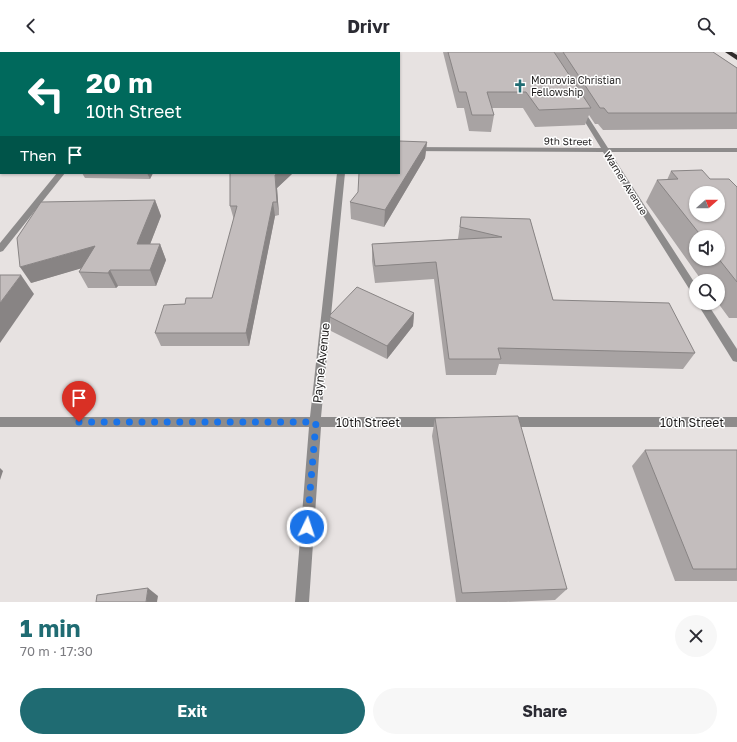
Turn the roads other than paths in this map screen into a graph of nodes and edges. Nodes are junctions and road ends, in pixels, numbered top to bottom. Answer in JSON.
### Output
{"nodes":[{"id":1,"x":728,"y":52,"type":"edge"},
{"id":2,"x":737,"y":58,"type":"edge"},
{"id":3,"x":578,"y":105,"type":"edge"},
{"id":4,"x":400,"y":149,"type":"edge"},
{"id":5,"x":737,"y":150,"type":"edge"},
{"id":6,"x":606,"y":151,"type":"junction"},
{"id":7,"x":59,"y":174,"type":"edge"},
{"id":8,"x":341,"y":174,"type":"edge"},
{"id":9,"x":0,"y":249,"type":"edge"},
{"id":10,"x":689,"y":283,"type":"edge"},
{"id":11,"x":706,"y":310,"type":"edge"},
{"id":12,"x":737,"y":358,"type":"edge"},
{"id":13,"x":0,"y":422,"type":"edge"},
{"id":14,"x":316,"y":422,"type":"junction"},
{"id":15,"x":459,"y":422,"type":"edge"},
{"id":16,"x":498,"y":422,"type":"edge"},
{"id":17,"x":737,"y":422,"type":"edge"},
{"id":18,"x":302,"y":602,"type":"edge"}],
"edges":[{"from":1,"to":2,"type":"highway"},
{"from":3,"to":6,"type":"street","name":"Warner Avenue"},
{"from":4,"to":6,"type":"street","name":"9th Street"},
{"from":5,"to":6,"type":"street","name":"9th Street"},
{"from":6,"to":10,"type":"street","name":"Warner Avenue"},
{"from":7,"to":9,"type":"street"},
{"from":8,"to":14,"type":"street","name":"Payne Avenue"},
{"from":11,"to":12,"type":"street"},
{"from":13,"to":14,"type":"street","name":"10th Street"},
{"from":14,"to":15,"type":"street","name":"10th Street"},
{"from":14,"to":18,"type":"street","name":"Payne Avenue"},
{"from":16,"to":17,"type":"street","name":"10th Street"}]}
